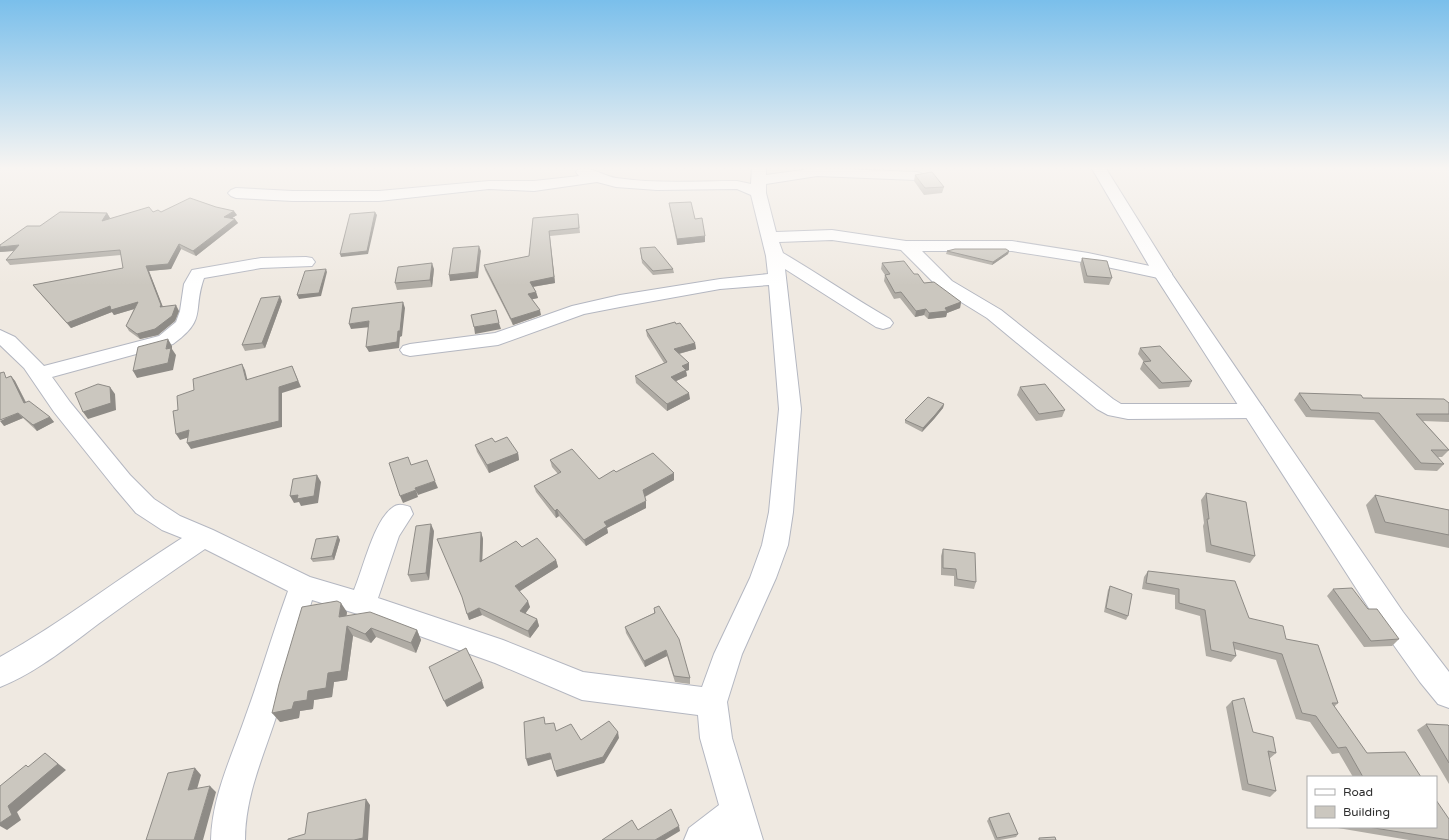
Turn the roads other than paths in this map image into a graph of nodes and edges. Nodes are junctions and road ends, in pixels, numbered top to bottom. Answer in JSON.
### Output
{"nodes":[{"id":1,"x":764,"y":206,"type":"edge"},
{"id":2,"x":1122,"y":206,"type":"edge"},
{"id":3,"x":906,"y":246,"type":"junction"},
{"id":4,"x":774,"y":257,"type":"junction"},
{"id":5,"x":306,"y":262,"type":"dead end"},
{"id":6,"x":1163,"y":274,"type":"junction"},
{"id":7,"x":882,"y":323,"type":"dead end"},
{"id":8,"x":0,"y":336,"type":"edge"},
{"id":9,"x":410,"y":350,"type":"dead end"},
{"id":10,"x":39,"y":374,"type":"junction"},
{"id":11,"x":1254,"y":410,"type":"junction"},
{"id":12,"x":401,"y":514,"type":"dead end"},
{"id":13,"x":204,"y":537,"type":"junction"},
{"id":14,"x":303,"y":586,"type":"junction"},
{"id":15,"x":362,"y":604,"type":"junction"},
{"id":16,"x":0,"y":672,"type":"edge"},
{"id":17,"x":1449,"y":694,"type":"edge"},
{"id":18,"x":712,"y":702,"type":"junction"},
{"id":19,"x":742,"y":826,"type":"edge"},
{"id":20,"x":228,"y":840,"type":"edge"},
{"id":21,"x":701,"y":840,"type":"edge"}],
"edges":[{"from":1,"to":4,"type":"street"},
{"from":2,"to":6,"type":"street"},
{"from":3,"to":4,"type":"street"},
{"from":3,"to":6,"type":"street"},
{"from":3,"to":11,"type":"street"},
{"from":4,"to":7,"type":"street"},
{"from":4,"to":9,"type":"street"},
{"from":4,"to":18,"type":"street"},
{"from":5,"to":10,"type":"street"},
{"from":6,"to":11,"type":"street"},
{"from":8,"to":10,"type":"street"},
{"from":10,"to":13,"type":"street"},
{"from":11,"to":17,"type":"street"},
{"from":12,"to":15,"type":"street"},
{"from":13,"to":14,"type":"street"},
{"from":13,"to":16,"type":"street"},
{"from":14,"to":15,"type":"street"},
{"from":14,"to":20,"type":"street"},
{"from":15,"to":18,"type":"street"},
{"from":18,"to":19,"type":"street"},
{"from":19,"to":21,"type":"street"}]}
